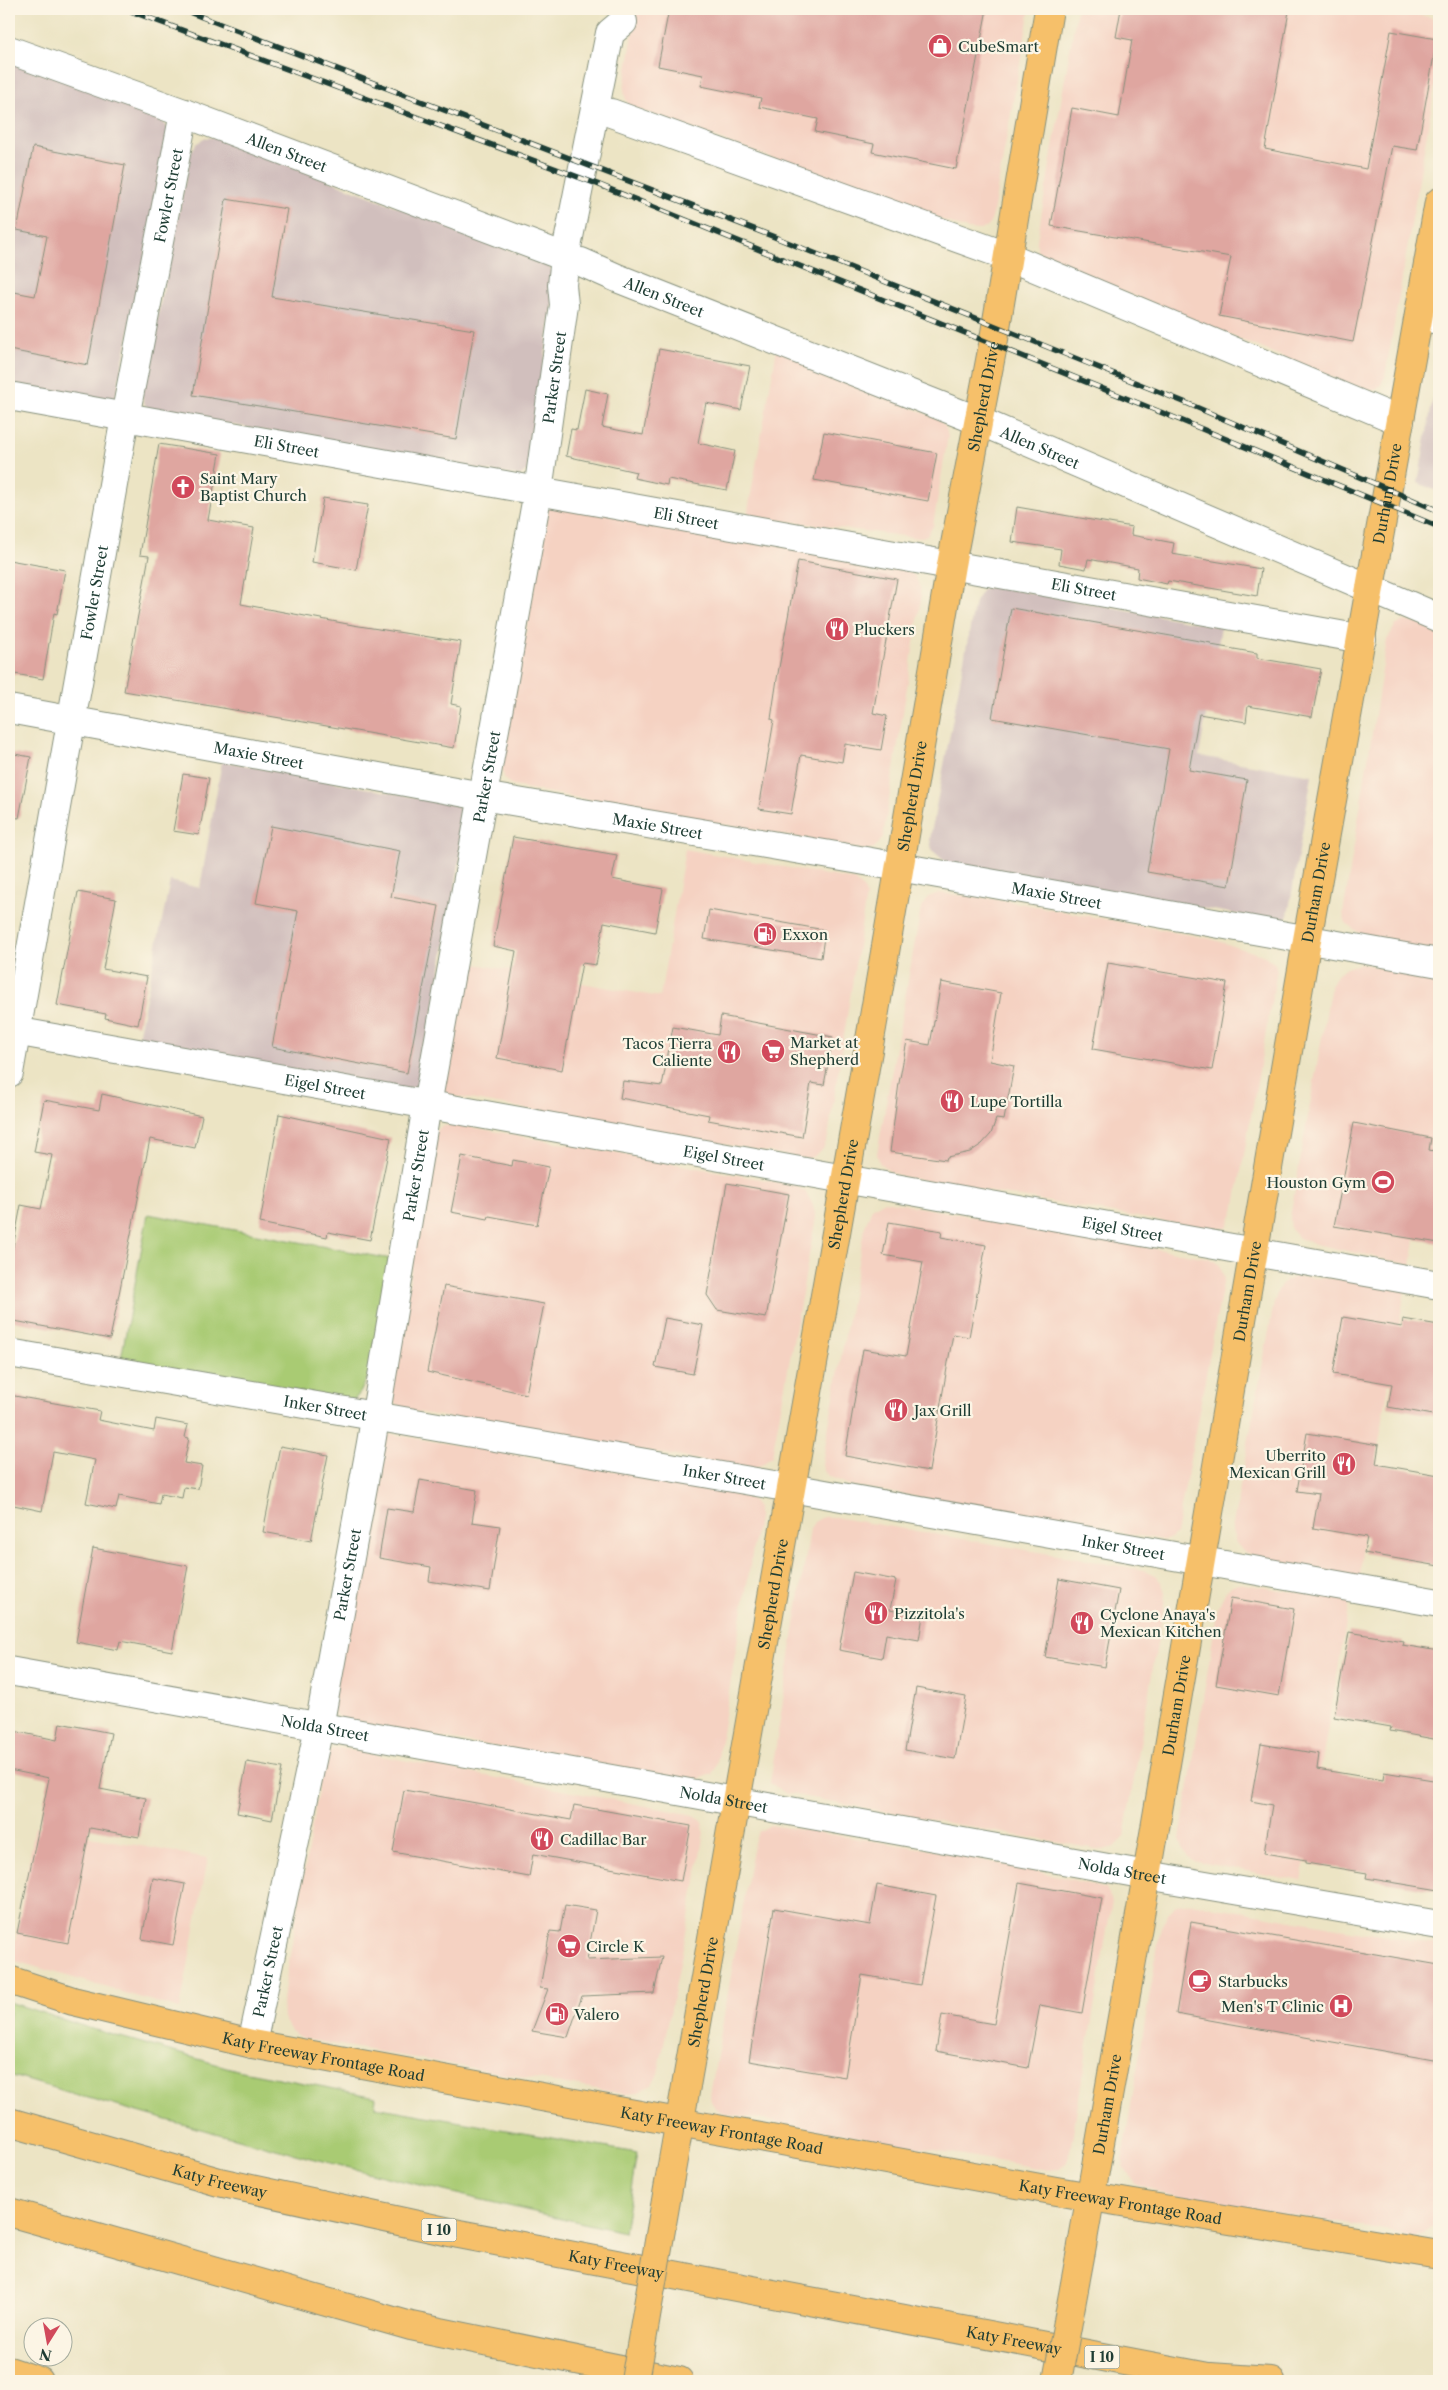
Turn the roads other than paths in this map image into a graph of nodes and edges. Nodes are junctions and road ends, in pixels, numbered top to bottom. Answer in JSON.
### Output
{"nodes":[{"id":1,"x":1049,"y":9,"type":"edge"},
{"id":2,"x":624,"y":16,"type":"edge"},
{"id":3,"x":9,"y":50,"type":"edge"},
{"id":4,"x":184,"y":113,"type":"junction"},
{"id":5,"x":611,"y":113,"type":"junction"},
{"id":6,"x":1439,"y":202,"type":"edge"},
{"id":7,"x":1007,"y":256,"type":"junction"},
{"id":8,"x":573,"y":260,"type":"junction"},
{"id":9,"x":1429,"y":318,"type":"edge"},
{"id":10,"x":9,"y":396,"type":"edge"},
{"id":11,"x":125,"y":417,"type":"junction"},
{"id":12,"x":979,"y":421,"type":"junction"},
{"id":13,"x":1400,"y":421,"type":"junction"},
{"id":14,"x":538,"y":491,"type":"junction"},
{"id":15,"x":951,"y":565,"type":"junction"},
{"id":16,"x":1371,"y":588,"type":"junction"},
{"id":17,"x":1439,"y":618,"type":"edge"},
{"id":18,"x":1362,"y":638,"type":"junction"},
{"id":19,"x":9,"y":709,"type":"edge"},
{"id":20,"x":72,"y":720,"type":"junction"},
{"id":21,"x":482,"y":796,"type":"junction"},
{"id":22,"x":900,"y":867,"type":"junction"},
{"id":23,"x":1307,"y":940,"type":"junction"},
{"id":24,"x":1439,"y":963,"type":"edge"},
{"id":25,"x":12,"y":1030,"type":"edge"},
{"id":26,"x":9,"y":1073,"type":"edge"},
{"id":27,"x":427,"y":1105,"type":"junction"},
{"id":28,"x":846,"y":1179,"type":"junction"},
{"id":29,"x":1254,"y":1252,"type":"junction"},
{"id":30,"x":1439,"y":1285,"type":"edge"},
{"id":31,"x":9,"y":1353,"type":"edge"},
{"id":32,"x":374,"y":1418,"type":"junction"},
{"id":33,"x":791,"y":1488,"type":"junction"},
{"id":34,"x":1200,"y":1562,"type":"junction"},
{"id":35,"x":1439,"y":1603,"type":"edge"},
{"id":36,"x":9,"y":1671,"type":"edge"},
{"id":37,"x":319,"y":1727,"type":"junction"},
{"id":38,"x":736,"y":1802,"type":"junction"},
{"id":39,"x":1148,"y":1875,"type":"junction"},
{"id":40,"x":1439,"y":1925,"type":"edge"},
{"id":41,"x":9,"y":1980,"type":"edge"},
{"id":42,"x":252,"y":2044,"type":"junction"},
{"id":43,"x":9,"y":2122,"type":"edge"},
{"id":44,"x":680,"y":2122,"type":"junction"},
{"id":45,"x":1090,"y":2197,"type":"junction"},
{"id":46,"x":9,"y":2212,"type":"edge"},
{"id":47,"x":1439,"y":2255,"type":"edge"},
{"id":48,"x":9,"y":2371,"type":"edge"},
{"id":49,"x":1198,"y":2376,"type":"junction"},
{"id":50,"x":39,"y":2381,"type":"edge"},
{"id":51,"x":635,"y":2381,"type":"edge"},
{"id":52,"x":679,"y":2381,"type":"edge"},
{"id":53,"x":1057,"y":2381,"type":"edge"},
{"id":54,"x":1229,"y":2381,"type":"edge"},
{"id":55,"x":1271,"y":2381,"type":"edge"}],
"edges":[{"from":1,"to":7,"type":"main road","name":"Shepherd Drive"},
{"from":2,"to":5,"type":"street","name":"Parker Street"},
{"from":2,"to":8,"type":"street","name":"Parker Street"},
{"from":3,"to":4,"type":"street","name":"Allen Street"},
{"from":4,"to":8,"type":"street","name":"Allen Street"},
{"from":4,"to":11,"type":"street","name":"Fowler Street"},
{"from":5,"to":7,"type":"street"},
{"from":5,"to":8,"type":"street","name":"Parker Street"},
{"from":6,"to":9,"type":"main road","name":"Durham Drive"},
{"from":7,"to":12,"type":"main road","name":"Shepherd Drive"},
{"from":7,"to":13,"type":"street"},
{"from":8,"to":12,"type":"street","name":"Allen Street"},
{"from":8,"to":14,"type":"street","name":"Parker Street"},
{"from":9,"to":13,"type":"main road","name":"Durham Drive"},
{"from":10,"to":11,"type":"street","name":"Eli Street"},
{"from":11,"to":14,"type":"street","name":"Eli Street"},
{"from":11,"to":20,"type":"street","name":"Fowler Street"},
{"from":12,"to":15,"type":"main road","name":"Shepherd Drive"},
{"from":12,"to":16,"type":"street","name":"Allen Street"},
{"from":13,"to":16,"type":"main road","name":"Durham Drive"},
{"from":14,"to":15,"type":"street","name":"Eli Street"},
{"from":14,"to":21,"type":"street","name":"Parker Street"},
{"from":15,"to":18,"type":"street","name":"Eli Street"},
{"from":15,"to":22,"type":"main road","name":"Shepherd Drive"},
{"from":16,"to":17,"type":"street","name":"Allen Street"},
{"from":16,"to":18,"type":"main road","name":"Durham Drive"},
{"from":18,"to":23,"type":"main road","name":"Durham Drive"},
{"from":19,"to":20,"type":"street","name":"Maxie Street"},
{"from":20,"to":21,"type":"street","name":"Maxie Street"},
{"from":20,"to":25,"type":"street","name":"Fowler Street"},
{"from":21,"to":22,"type":"street","name":"Maxie Street"},
{"from":21,"to":27,"type":"street","name":"Parker Street"},
{"from":22,"to":23,"type":"street","name":"Maxie Street"},
{"from":22,"to":28,"type":"main road","name":"Shepherd Drive"},
{"from":23,"to":24,"type":"street","name":"Maxie Street"},
{"from":23,"to":29,"type":"main road","name":"Durham Drive"},
{"from":25,"to":26,"type":"street","name":"Fowler Street"},
{"from":25,"to":27,"type":"street","name":"Eigel Street"},
{"from":27,"to":28,"type":"street","name":"Eigel Street"},
{"from":27,"to":32,"type":"street","name":"Parker Street"},
{"from":28,"to":29,"type":"street","name":"Eigel Street"},
{"from":28,"to":33,"type":"main road","name":"Shepherd Drive"},
{"from":29,"to":30,"type":"street","name":"Eigel Street"},
{"from":29,"to":34,"type":"main road","name":"Durham Drive"},
{"from":31,"to":32,"type":"street","name":"Inker Street"},
{"from":32,"to":33,"type":"street","name":"Inker Street"},
{"from":32,"to":37,"type":"street","name":"Parker Street"},
{"from":33,"to":34,"type":"street","name":"Inker Street"},
{"from":33,"to":38,"type":"main road","name":"Shepherd Drive"},
{"from":34,"to":35,"type":"street","name":"Inker Street"},
{"from":34,"to":39,"type":"main road","name":"Durham Drive"},
{"from":36,"to":37,"type":"street","name":"Nolda Street"},
{"from":37,"to":38,"type":"street","name":"Nolda Street"},
{"from":37,"to":42,"type":"street","name":"Parker Street"},
{"from":38,"to":39,"type":"street","name":"Nolda Street"},
{"from":38,"to":44,"type":"main road","name":"Shepherd Drive"},
{"from":39,"to":40,"type":"street","name":"Nolda Street"},
{"from":39,"to":45,"type":"main road","name":"Durham Drive"},
{"from":41,"to":42,"type":"main road","name":"Katy Freeway Frontage Road"},
{"from":42,"to":44,"type":"main road","name":"Katy Freeway Frontage Road"},
{"from":43,"to":49,"type":"main road","name":"Katy Freeway","number":"I 10"},
{"from":44,"to":45,"type":"main road","name":"Katy Freeway Frontage Road"},
{"from":44,"to":51,"type":"main road","name":"Shepherd Drive","bridge":true},
{"from":45,"to":47,"type":"main road","name":"Katy Freeway Frontage Road"},
{"from":45,"to":53,"type":"main road","name":"Durham Drive","bridge":true},
{"from":46,"to":52,"type":"main road"},
{"from":48,"to":50,"type":"main road"},
{"from":49,"to":54,"type":"main road","name":"Katy Freeway","number":"I 10"},
{"from":49,"to":55,"type":"main road"}]}
